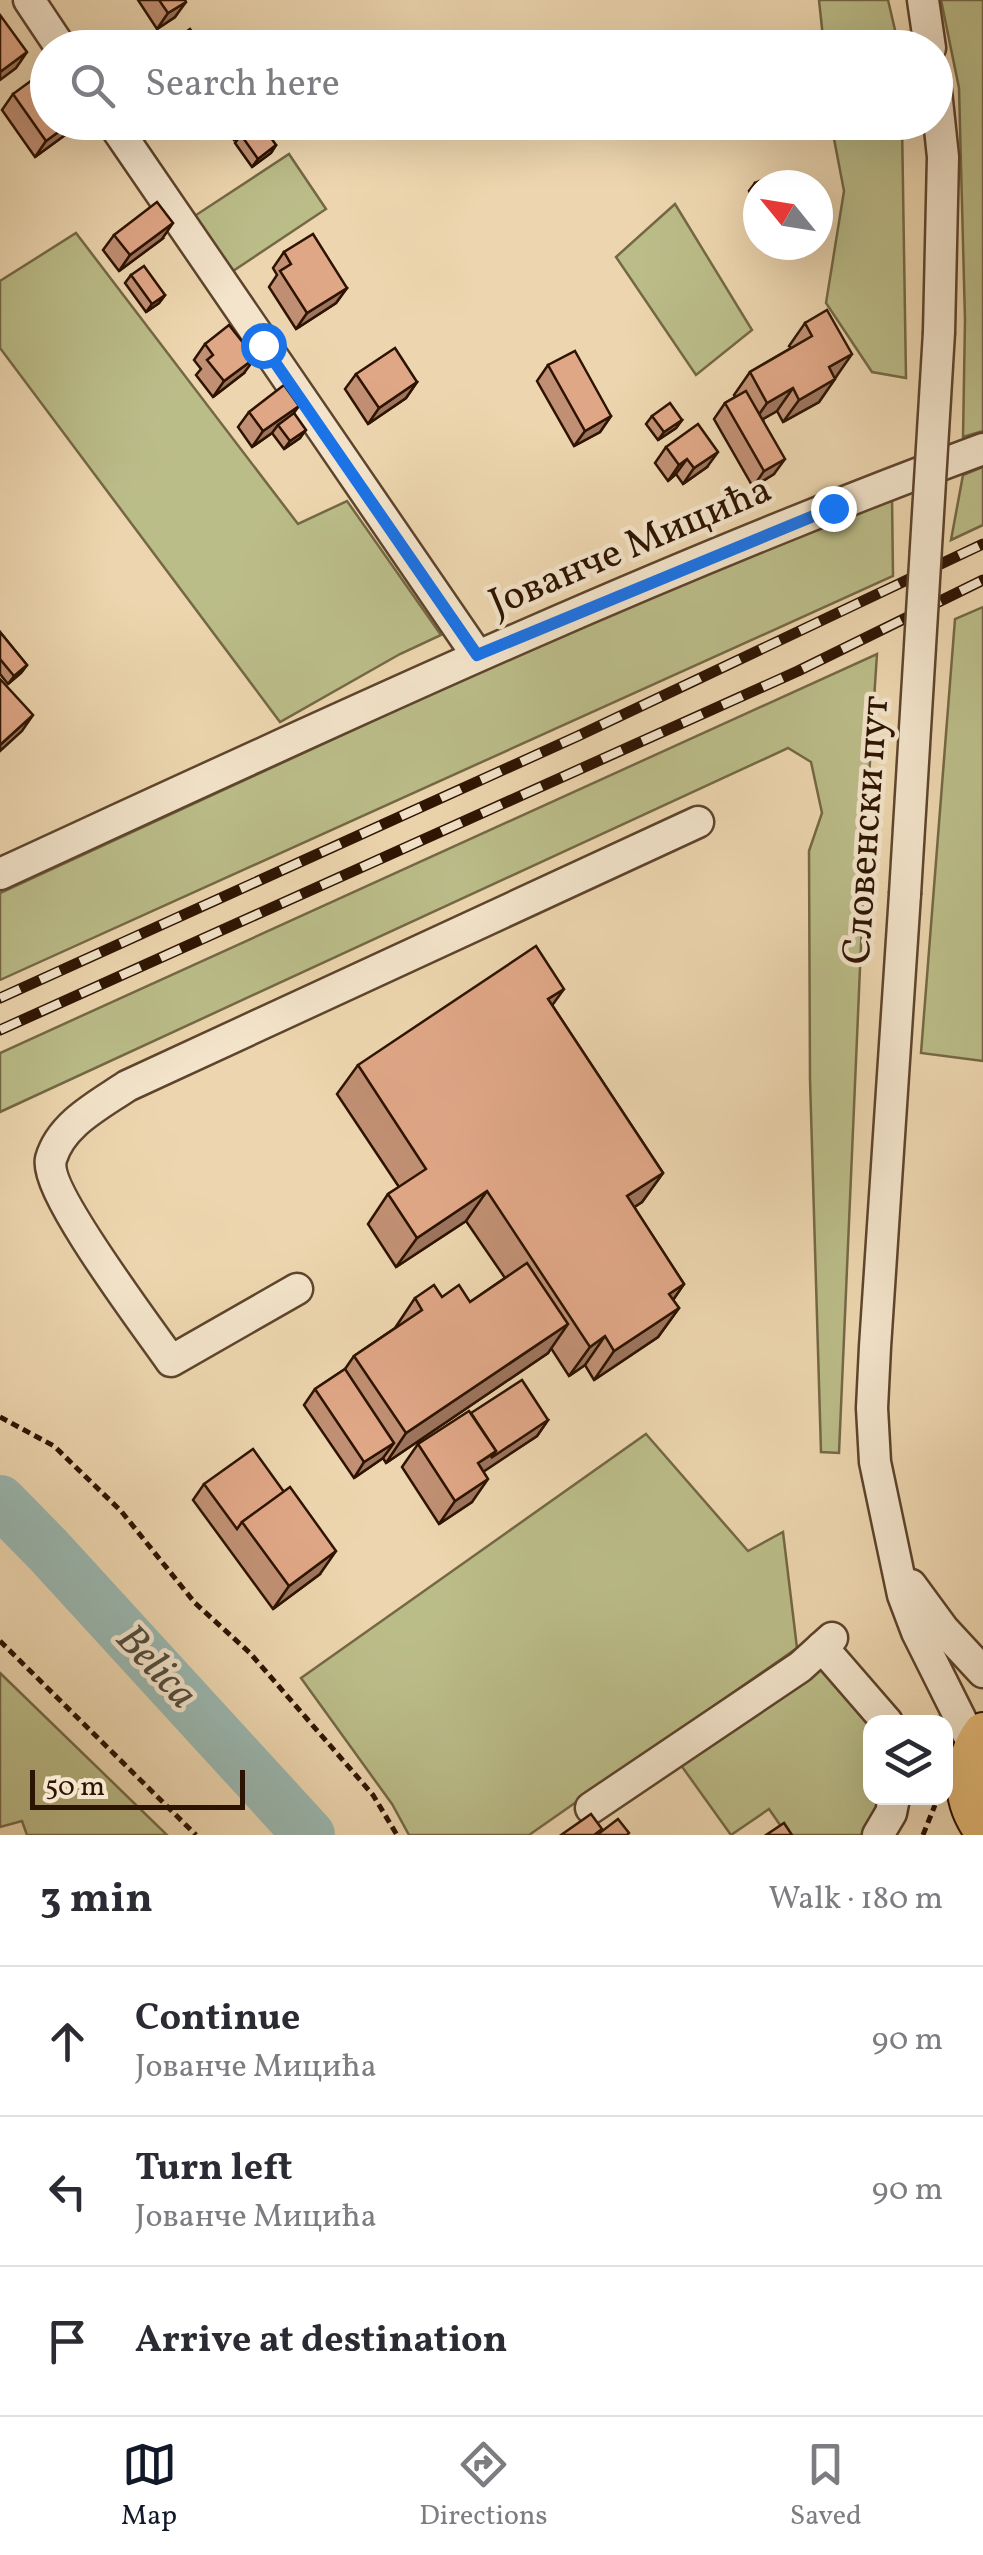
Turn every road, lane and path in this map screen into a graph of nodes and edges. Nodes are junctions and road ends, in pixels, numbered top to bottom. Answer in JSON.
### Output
{"nodes":[{"id":1,"x":28,"y":0,"type":"edge"},
{"id":2,"x":923,"y":0,"type":"edge"},
{"id":3,"x":49,"y":30,"type":"edge"},
{"id":4,"x":927,"y":30,"type":"edge"},
{"id":5,"x":124,"y":140,"type":"edge"},
{"id":6,"x":941,"y":140,"type":"edge"},
{"id":7,"x":983,"y":449,"type":"edge"},
{"id":8,"x":477,"y":655,"type":"junction"},
{"id":9,"x":698,"y":822,"type":"dead end"},
{"id":10,"x":0,"y":874,"type":"edge"},
{"id":11,"x":297,"y":1289,"type":"dead end"},
{"id":12,"x":0,"y":1417,"type":"edge"},
{"id":13,"x":900,"y":1571,"type":"junction"},
{"id":14,"x":0,"y":1641,"type":"edge"},
{"id":15,"x":983,"y":1672,"type":"edge"},
{"id":16,"x":882,"y":1715,"type":"edge"},
{"id":17,"x":978,"y":1739,"type":"edge"},
{"id":18,"x":892,"y":1805,"type":"edge"},
{"id":19,"x":592,"y":1808,"type":"dead end"},
{"id":20,"x":959,"y":1816,"type":"edge"},
{"id":21,"x":196,"y":1835,"type":"edge"},
{"id":22,"x":398,"y":1835,"type":"edge"},
{"id":23,"x":878,"y":1835,"type":"edge"},
{"id":24,"x":923,"y":1835,"type":"edge"}],
"edges":[{"from":1,"to":3,"type":"street"},
{"from":2,"to":4,"type":"street"},
{"from":5,"to":8,"type":"street","name":"Јованче Мицића"},
{"from":6,"to":13,"type":"street","name":"Словенски пут","bridge":true},
{"from":7,"to":8,"type":"street","name":"Јованче Мицића"},
{"from":8,"to":10,"type":"street","name":"Јованче Мицића"},
{"from":9,"to":11,"type":"street"},
{"from":12,"to":22,"type":"path"},
{"from":13,"to":15,"type":"street"},
{"from":13,"to":17,"type":"street","name":"Словенски пут"},
{"from":14,"to":21,"type":"path"},
{"from":16,"to":19,"type":"street"},
{"from":17,"to":20,"type":"main road"},
{"from":18,"to":23,"type":"street"},
{"from":20,"to":24,"type":"path"}]}
